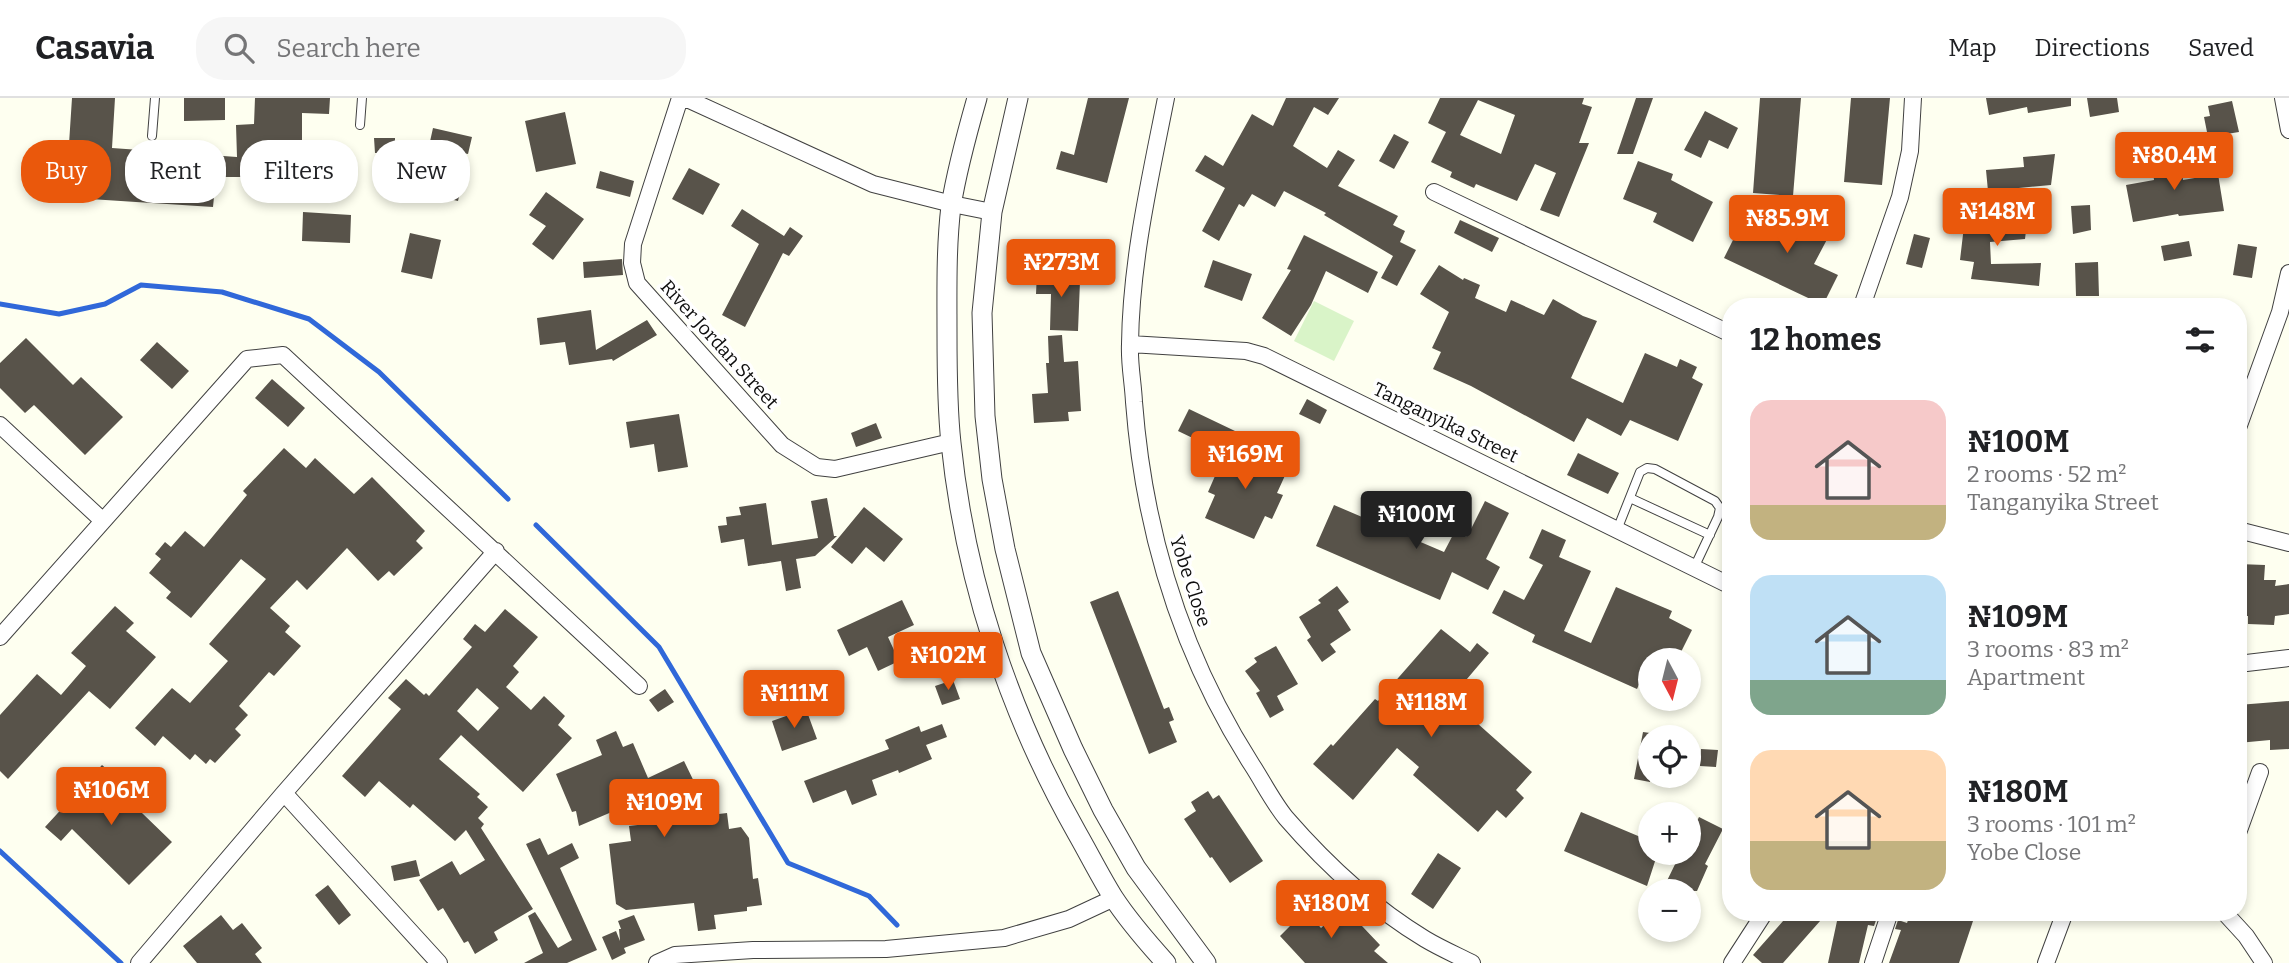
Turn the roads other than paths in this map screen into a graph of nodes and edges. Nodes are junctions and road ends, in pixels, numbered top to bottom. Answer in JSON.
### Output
{"nodes":[{"id":1,"x":155,"y":98,"type":"edge"},
{"id":2,"x":362,"y":98,"type":"edge"},
{"id":3,"x":682,"y":98,"type":"edge"},
{"id":4,"x":977,"y":98,"type":"edge"},
{"id":5,"x":1018,"y":98,"type":"edge"},
{"id":6,"x":1166,"y":98,"type":"edge"},
{"id":7,"x":1913,"y":98,"type":"edge"},
{"id":8,"x":2283,"y":98,"type":"edge"},
{"id":9,"x":360,"y":125,"type":"dead end"},
{"id":10,"x":2289,"y":130,"type":"edge"},
{"id":11,"x":152,"y":136,"type":"dead end"},
{"id":12,"x":1434,"y":192,"type":"dead end"},
{"id":13,"x":952,"y":204,"type":"junction"},
{"id":14,"x":992,"y":212,"type":"junction"},
{"id":15,"x":2289,"y":273,"type":"edge"},
{"id":16,"x":1865,"y":298,"type":"edge"},
{"id":17,"x":2285,"y":312,"type":"edge"},
{"id":18,"x":1722,"y":330,"type":"edge"},
{"id":19,"x":1130,"y":344,"type":"junction"},
{"id":20,"x":2247,"y":406,"type":"edge"},
{"id":21,"x":0,"y":425,"type":"edge"},
{"id":22,"x":951,"y":442,"type":"junction"},
{"id":23,"x":1630,"y":498,"type":"junction"},
{"id":24,"x":103,"y":521,"type":"junction"},
{"id":25,"x":1617,"y":530,"type":"junction"},
{"id":26,"x":2247,"y":532,"type":"edge"},
{"id":27,"x":1710,"y":535,"type":"junction"},
{"id":28,"x":2289,"y":543,"type":"edge"},
{"id":29,"x":496,"y":551,"type":"junction"},
{"id":30,"x":1694,"y":568,"type":"junction"},
{"id":31,"x":1722,"y":582,"type":"edge"},
{"id":32,"x":0,"y":637,"type":"edge"},
{"id":33,"x":2289,"y":658,"type":"edge"},
{"id":34,"x":2247,"y":663,"type":"edge"},
{"id":35,"x":639,"y":686,"type":"dead end"},
{"id":36,"x":2260,"y":772,"type":"dead end"},
{"id":37,"x":284,"y":793,"type":"junction"},
{"id":38,"x":2247,"y":808,"type":"edge"},
{"id":39,"x":1114,"y":898,"type":"junction"},
{"id":40,"x":1759,"y":921,"type":"edge"},
{"id":41,"x":1887,"y":921,"type":"edge"},
{"id":42,"x":2062,"y":921,"type":"edge"},
{"id":43,"x":2232,"y":921,"type":"edge"},
{"id":44,"x":756,"y":956,"type":"edge"},
{"id":45,"x":139,"y":963,"type":"edge"},
{"id":46,"x":439,"y":963,"type":"edge"},
{"id":47,"x":657,"y":963,"type":"edge"},
{"id":48,"x":1166,"y":963,"type":"edge"},
{"id":49,"x":1206,"y":963,"type":"edge"},
{"id":50,"x":1472,"y":963,"type":"edge"},
{"id":51,"x":1732,"y":963,"type":"edge"},
{"id":52,"x":1873,"y":963,"type":"edge"},
{"id":53,"x":2046,"y":963,"type":"edge"},
{"id":54,"x":2264,"y":963,"type":"edge"}],
"edges":[{"from":1,"to":11,"type":"lane"},
{"from":2,"to":9,"type":"lane"},
{"from":3,"to":13,"type":"street"},
{"from":3,"to":22,"type":"street","name":"River Jordan Street"},
{"from":4,"to":13,"type":"street"},
{"from":5,"to":14,"type":"street"},
{"from":6,"to":19,"type":"street","name":"Yobe Close"},
{"from":7,"to":16,"type":"street"},
{"from":8,"to":10,"type":"street"},
{"from":12,"to":18,"type":"street"},
{"from":13,"to":14,"type":"street"},
{"from":13,"to":22,"type":"street"},
{"from":14,"to":49,"type":"street"},
{"from":15,"to":17,"type":"street"},
{"from":17,"to":20,"type":"street"},
{"from":19,"to":25,"type":"street","name":"Tanganyika Street"},
{"from":19,"to":50,"type":"street","name":"Yobe Close"},
{"from":21,"to":24,"type":"street"},
{"from":22,"to":39,"type":"street"},
{"from":23,"to":25,"type":"lane"},
{"from":23,"to":27,"type":"lane"},
{"from":23,"to":27,"type":"lane"},
{"from":24,"to":29,"type":"street"},
{"from":24,"to":32,"type":"street"},
{"from":25,"to":30,"type":"street","name":"Tanganyika Street"},
{"from":26,"to":28,"type":"street"},
{"from":27,"to":30,"type":"lane"},
{"from":29,"to":35,"type":"street"},
{"from":29,"to":37,"type":"street"},
{"from":30,"to":31,"type":"street","name":"Tanganyika Street"},
{"from":33,"to":34,"type":"street"},
{"from":36,"to":38,"type":"street"},
{"from":37,"to":45,"type":"street"},
{"from":37,"to":46,"type":"street"},
{"from":39,"to":44,"type":"street"},
{"from":39,"to":48,"type":"street"},
{"from":40,"to":51,"type":"street"},
{"from":41,"to":52,"type":"street"},
{"from":42,"to":53,"type":"street"},
{"from":43,"to":54,"type":"street"},
{"from":44,"to":47,"type":"street"}]}
